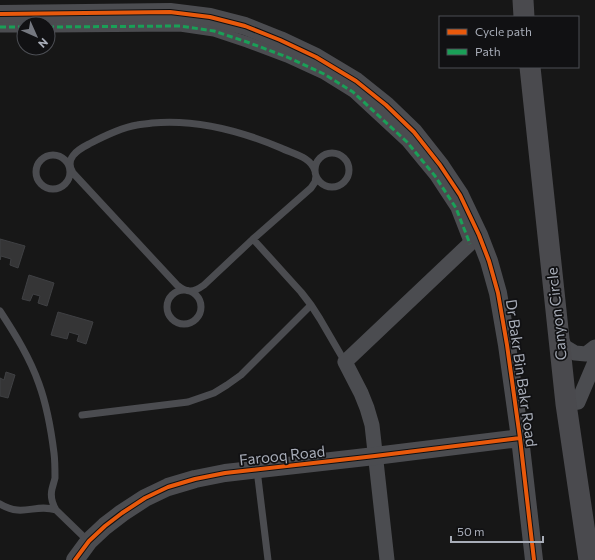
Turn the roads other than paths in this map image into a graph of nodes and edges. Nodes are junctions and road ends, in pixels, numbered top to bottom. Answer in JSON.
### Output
{"nodes":[{"id":1,"x":523,"y":0,"type":"edge"},
{"id":2,"x":0,"y":14,"type":"edge"},
{"id":3,"x":524,"y":16,"type":"edge"},
{"id":4,"x":0,"y":27,"type":"edge"},
{"id":5,"x":16,"y":27,"type":"edge"},
{"id":6,"x":56,"y":27,"type":"edge"},
{"id":7,"x":530,"y":68,"type":"edge"},
{"id":8,"x":70,"y":168,"type":"junction"},
{"id":9,"x":316,"y":174,"type":"junction"},
{"id":10,"x":253,"y":239,"type":"junction"},
{"id":11,"x":474,"y":239,"type":"junction"},
{"id":12,"x":187,"y":291,"type":"junction"},
{"id":13,"x":311,"y":305,"type":"junction"},
{"id":14,"x":0,"y":311,"type":"edge"},
{"id":15,"x":558,"y":333,"type":"junction"},
{"id":16,"x":595,"y":347,"type":"edge"},
{"id":17,"x":345,"y":362,"type":"junction"},
{"id":18,"x":595,"y":362,"type":"edge"},
{"id":19,"x":566,"y":404,"type":"junction"},
{"id":20,"x":82,"y":415,"type":"dead end"},
{"id":21,"x":520,"y":438,"type":"junction"},
{"id":22,"x":375,"y":456,"type":"junction"},
{"id":23,"x":256,"y":470,"type":"junction"},
{"id":24,"x":0,"y":504,"type":"edge"},
{"id":25,"x":56,"y":510,"type":"junction"},
{"id":26,"x":591,"y":536,"type":"edge"},
{"id":27,"x":89,"y":541,"type":"junction"},
{"id":28,"x":75,"y":560,"type":"edge"},
{"id":29,"x":268,"y":560,"type":"edge"},
{"id":30,"x":386,"y":560,"type":"edge"},
{"id":31,"x":534,"y":560,"type":"edge"},
{"id":32,"x":589,"y":560,"type":"edge"}],
"edges":[{"from":1,"to":3,"type":"main road"},
{"from":2,"to":11,"type":"street","name":"Dr Bakr Bin Bakr Road"},
{"from":4,"to":5,"type":"street"},
{"from":6,"to":11,"type":"street"},
{"from":7,"to":15,"type":"main road","name":"Canyon Circle"},
{"from":8,"to":8,"type":"lane"},
{"from":8,"to":9,"type":"lane"},
{"from":8,"to":12,"type":"lane"},
{"from":9,"to":9,"type":"lane"},
{"from":9,"to":10,"type":"lane"},
{"from":10,"to":12,"type":"lane"},
{"from":10,"to":13,"type":"lane"},
{"from":11,"to":17,"type":"street"},
{"from":11,"to":21,"type":"street","name":"Dr Bakr Bin Bakr Road"},
{"from":12,"to":12,"type":"lane"},
{"from":13,"to":17,"type":"lane"},
{"from":13,"to":20,"type":"lane"},
{"from":14,"to":25,"type":"lane"},
{"from":15,"to":16,"type":"street"},
{"from":15,"to":19,"type":"main road","name":"Canyon Circle"},
{"from":17,"to":22,"type":"street"},
{"from":18,"to":19,"type":"street"},
{"from":19,"to":26,"type":"main road","name":"Canyon Circle"},
{"from":21,"to":22,"type":"street","name":"Farooq Road"},
{"from":21,"to":31,"type":"street","name":"Dr Bakr Bin Bakr Road"},
{"from":22,"to":23,"type":"street","name":"Farooq Road"},
{"from":22,"to":30,"type":"street"},
{"from":23,"to":27,"type":"street","name":"Farooq Road"},
{"from":23,"to":29,"type":"lane"},
{"from":24,"to":25,"type":"lane"},
{"from":25,"to":27,"type":"lane"},
{"from":26,"to":32,"type":"main road","name":"Canyon Circle"},
{"from":27,"to":28,"type":"street","name":"Farooq Road"}]}
